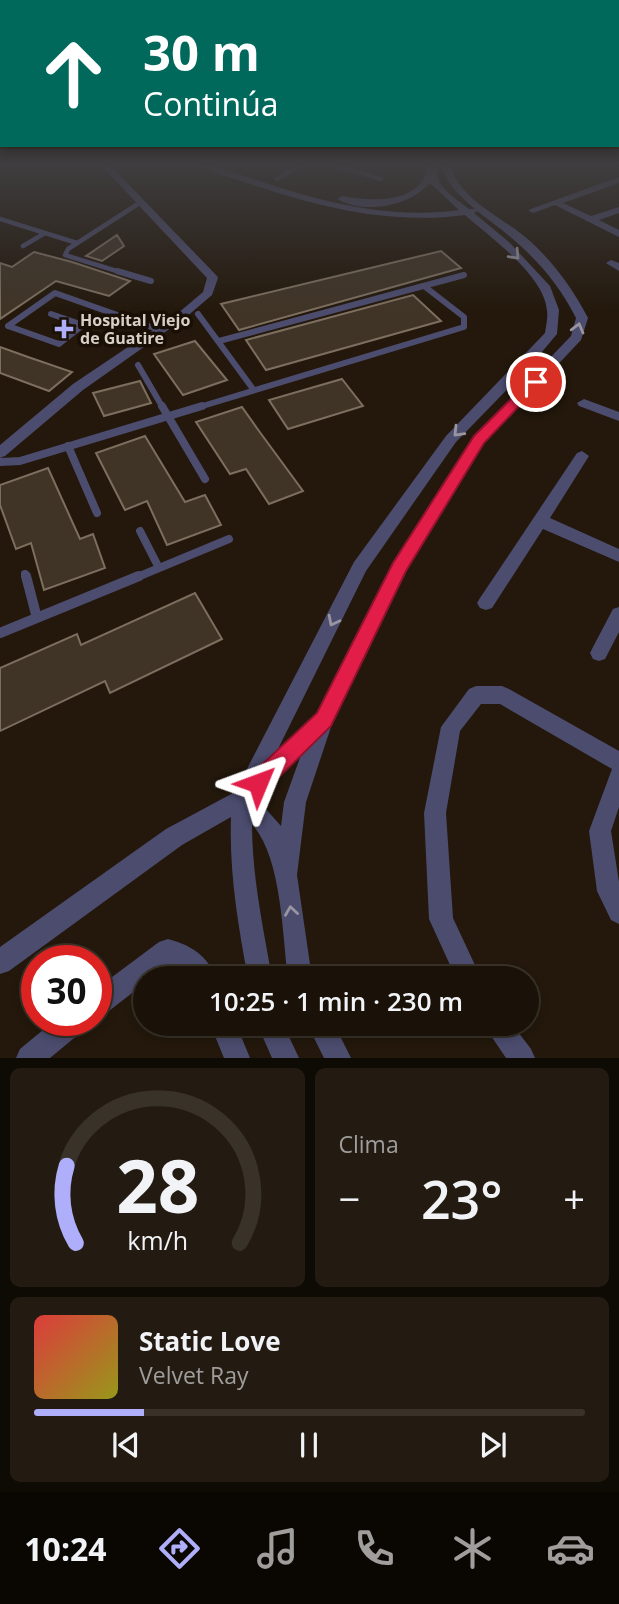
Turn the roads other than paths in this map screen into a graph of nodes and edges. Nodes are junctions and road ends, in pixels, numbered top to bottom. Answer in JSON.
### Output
{"nodes":[{"id":1,"x":123,"y":213,"type":"edge"},
{"id":2,"x":152,"y":213,"type":"edge"},
{"id":3,"x":364,"y":213,"type":"edge"},
{"id":4,"x":446,"y":213,"type":"edge"},
{"id":5,"x":479,"y":213,"type":"edge"},
{"id":6,"x":483,"y":213,"type":"edge"},
{"id":7,"x":577,"y":213,"type":"edge"},
{"id":8,"x":609,"y":213,"type":"edge"},
{"id":9,"x":0,"y":219,"type":"edge"},
{"id":10,"x":590,"y":220,"type":"junction"},
{"id":11,"x":45,"y":233,"type":"junction"},
{"id":12,"x":619,"y":234,"type":"edge"},
{"id":13,"x":77,"y":243,"type":"junction"},
{"id":14,"x":23,"y":246,"type":"dead end"},
{"id":15,"x":464,"y":275,"type":"dead end"},
{"id":16,"x":151,"y":281,"type":"dead end"},
{"id":17,"x":424,"y":286,"type":"junction"},
{"id":18,"x":51,"y":314,"type":"dead end"},
{"id":19,"x":198,"y":314,"type":"dead end"},
{"id":20,"x":160,"y":330,"type":"junction"},
{"id":21,"x":219,"y":341,"type":"junction"},
{"id":22,"x":138,"y":365,"type":"dead end"},
{"id":23,"x":253,"y":389,"type":"junction"},
{"id":24,"x":584,"y":403,"type":"dead end"},
{"id":25,"x":168,"y":415,"type":"junction"},
{"id":26,"x":619,"y":416,"type":"edge"},
{"id":27,"x":68,"y":446,"type":"junction"},
{"id":28,"x":0,"y":453,"type":"edge"},
{"id":29,"x":582,"y":456,"type":"dead end"},
{"id":30,"x":0,"y":462,"type":"edge"},
{"id":31,"x":205,"y":479,"type":"dead end"},
{"id":32,"x":97,"y":513,"type":"dead end"},
{"id":33,"x":541,"y":521,"type":"junction"},
{"id":34,"x":140,"y":531,"type":"dead end"},
{"id":35,"x":229,"y":540,"type":"dead end"},
{"id":36,"x":619,"y":556,"type":"edge"},
{"id":37,"x":159,"y":568,"type":"junction"},
{"id":38,"x":25,"y":574,"type":"dead end"},
{"id":39,"x":486,"y":603,"type":"dead end"},
{"id":40,"x":619,"y":614,"type":"edge"},
{"id":41,"x":37,"y":618,"type":"junction"},
{"id":42,"x":0,"y":633,"type":"edge"},
{"id":43,"x":599,"y":653,"type":"dead end"},
{"id":44,"x":324,"y":719,"type":"junction"},
{"id":45,"x":619,"y":762,"type":"edge"},
{"id":46,"x":619,"y":776,"type":"edge"},
{"id":47,"x":242,"y":799,"type":"junction"},
{"id":48,"x":286,"y":875,"type":"junction"},
{"id":49,"x":619,"y":912,"type":"edge"},
{"id":50,"x":0,"y":962,"type":"edge"},
{"id":51,"x":148,"y":966,"type":"edge"},
{"id":52,"x":196,"y":966,"type":"edge"},
{"id":53,"x":259,"y":966,"type":"edge"},
{"id":54,"x":298,"y":966,"type":"edge"},
{"id":55,"x":463,"y":966,"type":"edge"},
{"id":56,"x":133,"y":977,"type":"edge"},
{"id":57,"x":112,"y":993,"type":"edge"},
{"id":58,"x":56,"y":1036,"type":"edge"},
{"id":59,"x":228,"y":1036,"type":"edge"},
{"id":60,"x":276,"y":1036,"type":"edge"},
{"id":61,"x":326,"y":1036,"type":"edge"},
{"id":62,"x":505,"y":1036,"type":"edge"},
{"id":63,"x":29,"y":1058,"type":"edge"},
{"id":64,"x":237,"y":1058,"type":"edge"},
{"id":65,"x":286,"y":1058,"type":"edge"},
{"id":66,"x":338,"y":1058,"type":"edge"},
{"id":67,"x":522,"y":1058,"type":"edge"}],
"edges":[{"from":1,"to":13,"type":"lane"},
{"from":2,"to":20,"type":"street"},
{"from":3,"to":4,"type":"street"},
{"from":5,"to":47,"type":"street","one_way":true},
{"from":44,"to":6,"type":"street","one_way":true},
{"from":7,"to":10,"type":"street"},
{"from":8,"to":10,"type":"street"},
{"from":9,"to":11,"type":"lane"},
{"from":10,"to":12,"type":"street"},
{"from":11,"to":13,"type":"lane"},
{"from":11,"to":14,"type":"lane"},
{"from":13,"to":16,"type":"lane"},
{"from":15,"to":17,"type":"lane"},
{"from":17,"to":21,"type":"lane"},
{"from":17,"to":23,"type":"lane"},
{"from":18,"to":20,"type":"lane"},
{"from":19,"to":21,"type":"lane"},
{"from":20,"to":28,"type":"street"},
{"from":21,"to":23,"type":"lane"},
{"from":22,"to":25,"type":"lane"},
{"from":23,"to":25,"type":"lane"},
{"from":24,"to":26,"type":"street"},
{"from":25,"to":27,"type":"lane"},
{"from":25,"to":31,"type":"lane"},
{"from":27,"to":30,"type":"lane"},
{"from":27,"to":32,"type":"lane"},
{"from":29,"to":33,"type":"street"},
{"from":33,"to":36,"type":"street"},
{"from":33,"to":39,"type":"street"},
{"from":34,"to":37,"type":"lane"},
{"from":35,"to":37,"type":"lane"},
{"from":37,"to":41,"type":"lane"},
{"from":38,"to":41,"type":"lane"},
{"from":40,"to":43,"type":"street"},
{"from":41,"to":42,"type":"lane"},
{"from":44,"to":47,"type":"street"},
{"from":44,"to":48,"type":"street"},
{"from":45,"to":55,"type":"street"},
{"from":46,"to":49,"type":"street"},
{"from":47,"to":48,"type":"street"},
{"from":47,"to":50,"type":"street"},
{"from":47,"to":53,"type":"street"},
{"from":54,"to":48,"type":"street","one_way":true},
{"from":51,"to":52,"type":"street"},
{"from":56,"to":57,"type":"street"},
{"from":58,"to":63,"type":"street"},
{"from":59,"to":64,"type":"street"},
{"from":60,"to":65,"type":"street"},
{"from":61,"to":66,"type":"street"},
{"from":62,"to":67,"type":"street"}]}
